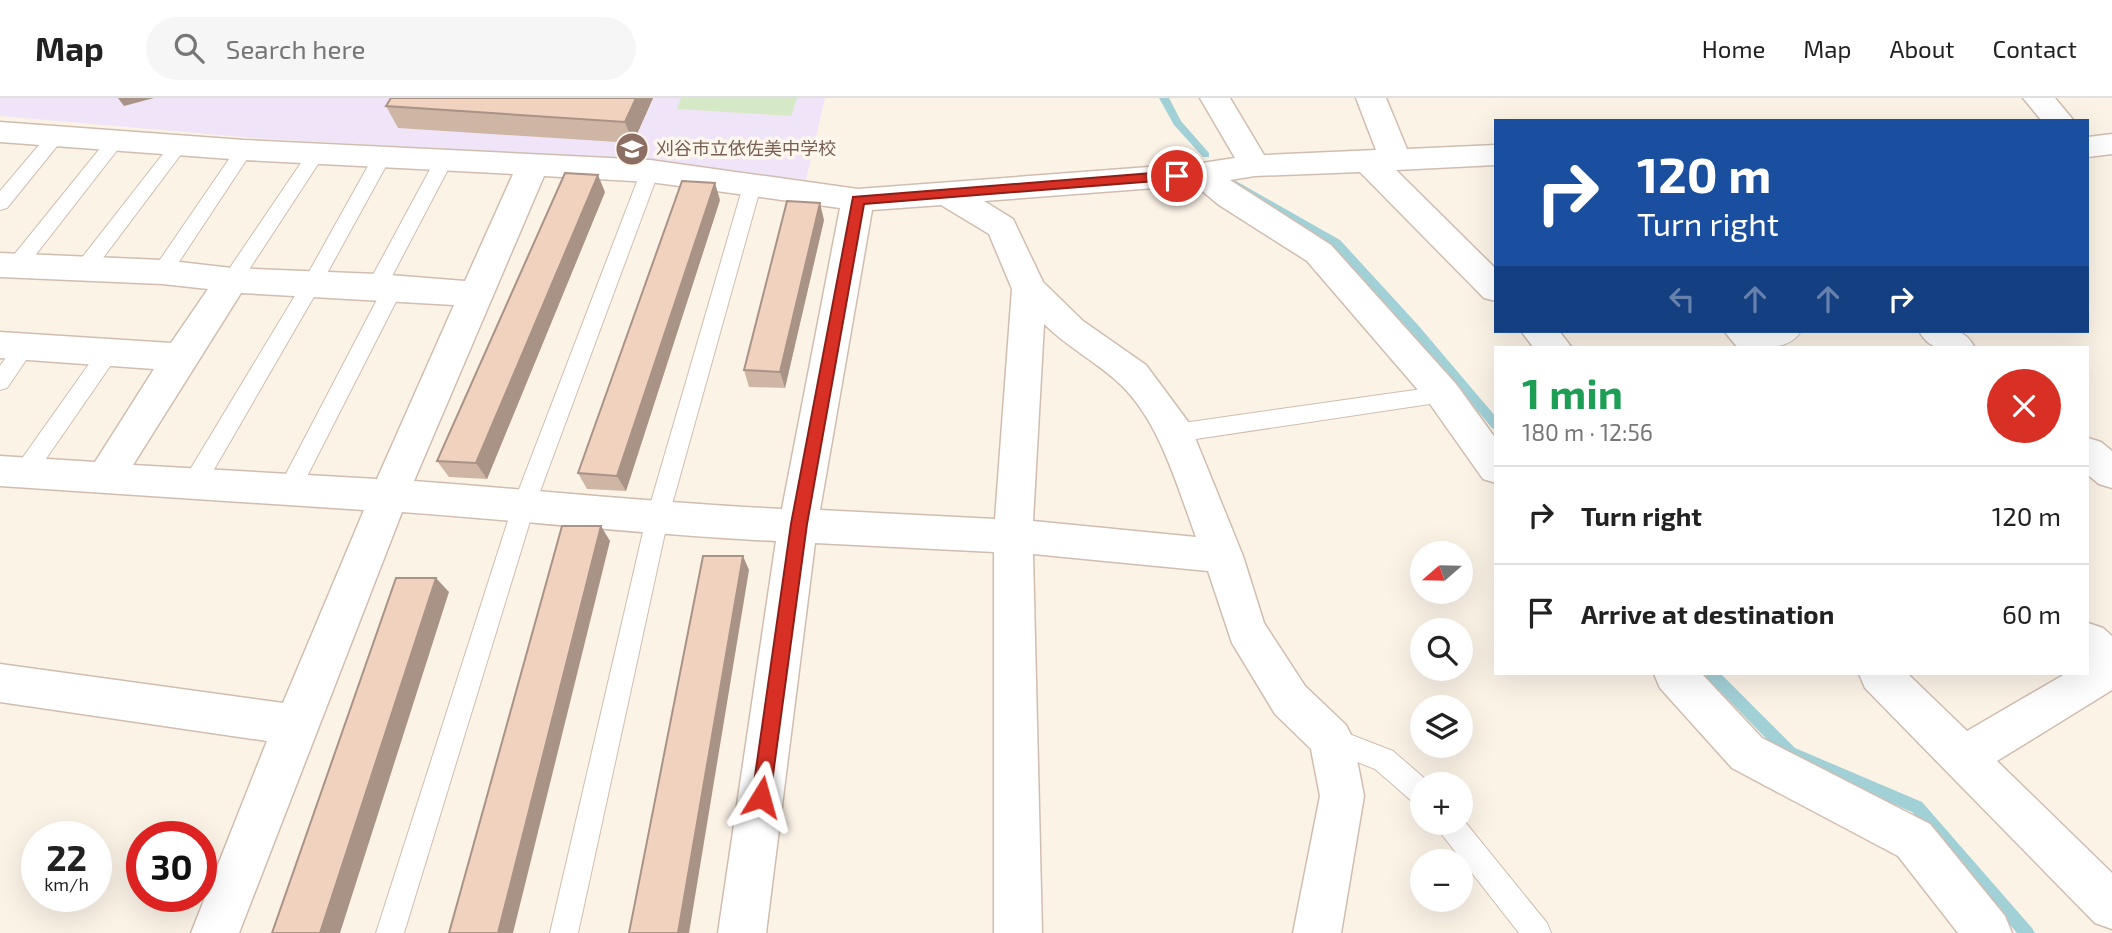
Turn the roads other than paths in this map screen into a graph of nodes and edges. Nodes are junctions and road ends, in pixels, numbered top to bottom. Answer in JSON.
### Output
{"nodes":[{"id":1,"x":1215,"y":98,"type":"edge"},
{"id":2,"x":1371,"y":98,"type":"edge"},
{"id":3,"x":2038,"y":98,"type":"edge"},
{"id":4,"x":2057,"y":119,"type":"edge"},
{"id":5,"x":0,"y":132,"type":"edge"},
{"id":6,"x":56,"y":136,"type":"junction"},
{"id":7,"x":116,"y":140,"type":"junction"},
{"id":8,"x":2112,"y":144,"type":"edge"},
{"id":9,"x":180,"y":145,"type":"junction"},
{"id":10,"x":2089,"y":147,"type":"edge"},
{"id":11,"x":244,"y":150,"type":"junction"},
{"id":12,"x":317,"y":152,"type":"junction"},
{"id":13,"x":1494,"y":155,"type":"edge"},
{"id":14,"x":382,"y":157,"type":"junction"},
{"id":15,"x":1382,"y":159,"type":"junction"},
{"id":16,"x":444,"y":160,"type":"junction"},
{"id":17,"x":534,"y":163,"type":"junction"},
{"id":18,"x":1255,"y":166,"type":"junction"},
{"id":19,"x":650,"y":171,"type":"junction"},
{"id":20,"x":1202,"y":174,"type":"junction"},
{"id":21,"x":752,"y":186,"type":"junction"},
{"id":22,"x":949,"y":195,"type":"junction"},
{"id":23,"x":858,"y":200,"type":"junction"},
{"id":24,"x":0,"y":203,"type":"edge"},
{"id":25,"x":4,"y":266,"type":"edge"},
{"id":26,"x":84,"y":269,"type":"junction"},
{"id":27,"x":162,"y":272,"type":"junction"},
{"id":28,"x":232,"y":280,"type":"junction"},
{"id":29,"x":312,"y":283,"type":"junction"},
{"id":30,"x":385,"y":287,"type":"junction"},
{"id":31,"x":1494,"y":287,"type":"edge"},
{"id":32,"x":1029,"y":289,"type":"junction"},
{"id":33,"x":475,"y":294,"type":"junction"},
{"id":34,"x":1540,"y":333,"type":"edge"},
{"id":35,"x":1785,"y":333,"type":"edge"},
{"id":36,"x":1939,"y":333,"type":"edge"},
{"id":37,"x":1753,"y":343,"type":"edge"},
{"id":38,"x":12,"y":346,"type":"edge"},
{"id":39,"x":1553,"y":346,"type":"edge"},
{"id":40,"x":1955,"y":346,"type":"edge"},
{"id":41,"x":108,"y":353,"type":"junction"},
{"id":42,"x":180,"y":357,"type":"junction"},
{"id":43,"x":0,"y":382,"type":"edge"},
{"id":44,"x":1443,"y":394,"type":"junction"},
{"id":45,"x":1176,"y":433,"type":"junction"},
{"id":46,"x":2089,"y":454,"type":"edge"},
{"id":47,"x":1494,"y":465,"type":"edge"},
{"id":48,"x":12,"y":472,"type":"edge"},
{"id":49,"x":2112,"y":473,"type":"edge"},
{"id":50,"x":106,"y":477,"type":"junction"},
{"id":51,"x":194,"y":485,"type":"junction"},
{"id":52,"x":288,"y":491,"type":"junction"},
{"id":53,"x":388,"y":495,"type":"junction"},
{"id":54,"x":524,"y":505,"type":"junction"},
{"id":55,"x":657,"y":519,"type":"junction"},
{"id":56,"x":799,"y":524,"type":"junction"},
{"id":57,"x":1013,"y":536,"type":"junction"},
{"id":58,"x":1223,"y":556,"type":"junction"},
{"id":59,"x":2089,"y":642,"type":"edge"},
{"id":60,"x":2112,"y":666,"type":"edge"},
{"id":61,"x":1676,"y":675,"type":"edge"},
{"id":62,"x":1881,"y":675,"type":"edge"},
{"id":63,"x":0,"y":683,"type":"edge"},
{"id":64,"x":293,"y":725,"type":"junction"},
{"id":65,"x":1331,"y":739,"type":"junction"},
{"id":66,"x":1964,"y":757,"type":"junction"},
{"id":67,"x":1410,"y":783,"type":"edge"},
{"id":68,"x":1458,"y":835,"type":"edge"},
{"id":69,"x":2112,"y":906,"type":"edge"},
{"id":70,"x":215,"y":933,"type":"edge"},
{"id":71,"x":390,"y":933,"type":"edge"},
{"id":72,"x":564,"y":933,"type":"edge"},
{"id":73,"x":742,"y":933,"type":"edge"},
{"id":74,"x":1018,"y":933,"type":"edge"},
{"id":75,"x":1317,"y":933,"type":"edge"},
{"id":76,"x":1537,"y":933,"type":"edge"},
{"id":77,"x":1988,"y":933,"type":"edge"}],
"edges":[{"from":1,"to":18,"type":"street"},
{"from":2,"to":15,"type":"street"},
{"from":3,"to":4,"type":"street"},
{"from":5,"to":6,"type":"street"},
{"from":6,"to":7,"type":"street"},
{"from":6,"to":24,"type":"lane"},
{"from":7,"to":9,"type":"street"},
{"from":7,"to":25,"type":"lane"},
{"from":8,"to":10,"type":"street"},
{"from":9,"to":11,"type":"street"},
{"from":9,"to":26,"type":"lane"},
{"from":11,"to":12,"type":"street"},
{"from":11,"to":27,"type":"lane"},
{"from":12,"to":14,"type":"street"},
{"from":12,"to":28,"type":"lane"},
{"from":13,"to":15,"type":"street"},
{"from":14,"to":16,"type":"street"},
{"from":14,"to":29,"type":"lane"},
{"from":15,"to":18,"type":"street"},
{"from":15,"to":31,"type":"street"},
{"from":16,"to":17,"type":"street"},
{"from":16,"to":30,"type":"lane"},
{"from":17,"to":19,"type":"street"},
{"from":17,"to":33,"type":"street"},
{"from":18,"to":20,"type":"street"},
{"from":19,"to":21,"type":"street"},
{"from":19,"to":54,"type":"lane"},
{"from":20,"to":22,"type":"street"},
{"from":20,"to":44,"type":"street"},
{"from":21,"to":23,"type":"street"},
{"from":21,"to":55,"type":"lane"},
{"from":22,"to":23,"type":"street"},
{"from":22,"to":32,"type":"street"},
{"from":23,"to":56,"type":"street"},
{"from":25,"to":26,"type":"street"},
{"from":26,"to":27,"type":"street"},
{"from":27,"to":28,"type":"street"},
{"from":28,"to":29,"type":"street"},
{"from":28,"to":42,"type":"street"},
{"from":29,"to":30,"type":"street"},
{"from":29,"to":51,"type":"lane"},
{"from":30,"to":33,"type":"street"},
{"from":30,"to":52,"type":"lane"},
{"from":32,"to":45,"type":"street"},
{"from":32,"to":57,"type":"street"},
{"from":33,"to":53,"type":"street"},
{"from":34,"to":39,"type":"street"},
{"from":35,"to":37,"type":"lane"},
{"from":36,"to":40,"type":"street"},
{"from":38,"to":41,"type":"street"},
{"from":38,"to":43,"type":"lane"},
{"from":41,"to":42,"type":"street"},
{"from":41,"to":48,"type":"lane"},
{"from":42,"to":50,"type":"street"},
{"from":44,"to":45,"type":"lane"},
{"from":44,"to":47,"type":"street"},
{"from":45,"to":58,"type":"street"},
{"from":46,"to":49,"type":"street"},
{"from":48,"to":50,"type":"street"},
{"from":50,"to":51,"type":"street"},
{"from":51,"to":52,"type":"street"},
{"from":52,"to":53,"type":"street"},
{"from":53,"to":54,"type":"street"},
{"from":53,"to":64,"type":"street"},
{"from":54,"to":55,"type":"street"},
{"from":54,"to":71,"type":"lane"},
{"from":55,"to":56,"type":"street"},
{"from":55,"to":72,"type":"lane"},
{"from":56,"to":57,"type":"street"},
{"from":56,"to":73,"type":"street"},
{"from":57,"to":58,"type":"street"},
{"from":57,"to":74,"type":"street"},
{"from":58,"to":65,"type":"street"},
{"from":59,"to":60,"type":"street"},
{"from":60,"to":66,"type":"street"},
{"from":61,"to":77,"type":"street"},
{"from":62,"to":66,"type":"street"},
{"from":63,"to":64,"type":"street"},
{"from":64,"to":70,"type":"street"},
{"from":65,"to":67,"type":"lane"},
{"from":65,"to":75,"type":"street"},
{"from":66,"to":69,"type":"street"},
{"from":68,"to":76,"type":"lane"}]}
